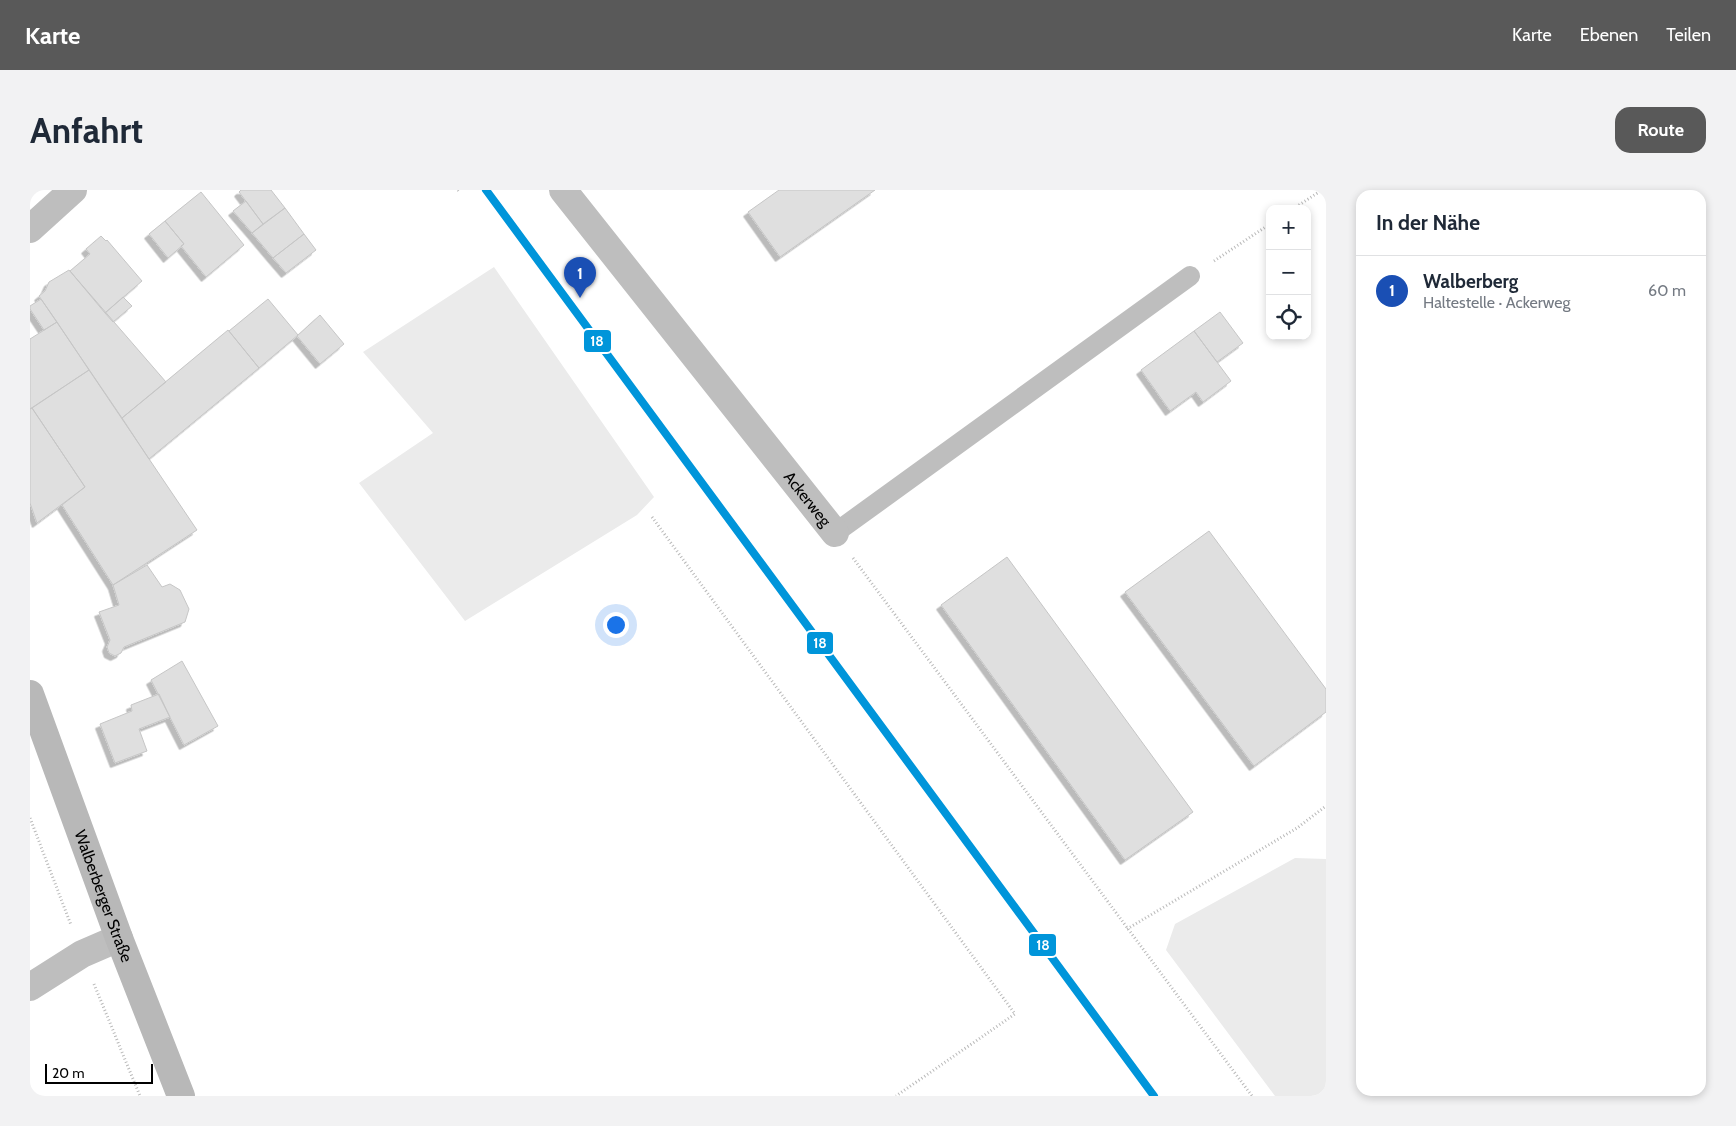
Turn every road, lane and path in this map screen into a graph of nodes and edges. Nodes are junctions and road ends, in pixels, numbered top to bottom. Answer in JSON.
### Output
{"nodes":[{"id":1,"x":73,"y":190,"type":"edge"},
{"id":2,"x":563,"y":190,"type":"edge"},
{"id":3,"x":1322,"y":190,"type":"edge"},
{"id":4,"x":1299,"y":205,"type":"edge"},
{"id":5,"x":1266,"y":227,"type":"edge"},
{"id":6,"x":30,"y":229,"type":"edge"},
{"id":7,"x":1190,"y":276,"type":"joint"},
{"id":8,"x":652,"y":517,"type":"dead end"},
{"id":9,"x":835,"y":533,"type":"junction"},
{"id":10,"x":30,"y":694,"type":"edge"},
{"id":11,"x":1326,"y":806,"type":"edge"},
{"id":12,"x":1127,"y":929,"type":"junction"},
{"id":13,"x":118,"y":938,"type":"junction"},
{"id":14,"x":30,"y":987,"type":"edge"},
{"id":15,"x":181,"y":1096,"type":"edge"},
{"id":16,"x":896,"y":1096,"type":"edge"},
{"id":17,"x":1252,"y":1096,"type":"edge"}],
"edges":[{"from":1,"to":6,"type":"street"},
{"from":2,"to":9,"type":"street","name":"Ackerweg"},
{"from":3,"to":4,"type":"path"},
{"from":5,"to":7,"type":"path"},
{"from":7,"to":9,"type":"lane","name":"Ackerweg"},
{"from":8,"to":16,"type":"path"},
{"from":9,"to":12,"type":"path"},
{"from":10,"to":13,"type":"main road","name":"Walberberger Straße"},
{"from":11,"to":12,"type":"path"},
{"from":12,"to":17,"type":"path"},
{"from":13,"to":14,"type":"street"},
{"from":13,"to":15,"type":"main road","name":"Walberberger Straße"}]}
